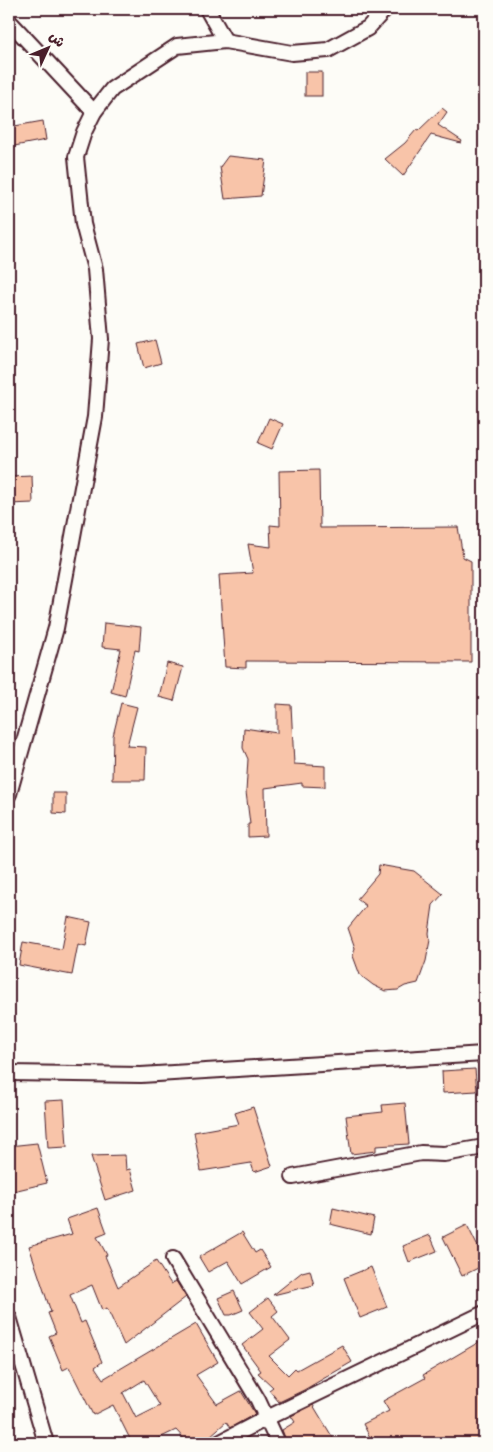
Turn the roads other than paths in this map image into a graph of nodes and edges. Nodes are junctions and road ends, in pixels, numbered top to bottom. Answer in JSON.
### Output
{"nodes":[{"id":1,"x":207,"y":9,"type":"edge"},
{"id":2,"x":385,"y":9,"type":"edge"},
{"id":3,"x":9,"y":21,"type":"edge"},
{"id":4,"x":224,"y":41,"type":"junction"},
{"id":5,"x":94,"y":112,"type":"junction"},
{"id":6,"x":14,"y":755,"type":"edge"},
{"id":7,"x":9,"y":794,"type":"edge"},
{"id":8,"x":484,"y":1054,"type":"edge"},
{"id":9,"x":9,"y":1074,"type":"edge"},
{"id":10,"x":484,"y":1147,"type":"edge"},
{"id":11,"x":293,"y":1177,"type":"dead end"},
{"id":12,"x":173,"y":1259,"type":"dead end"},
{"id":13,"x":484,"y":1313,"type":"edge"},
{"id":14,"x":9,"y":1317,"type":"edge"},
{"id":15,"x":265,"y":1419,"type":"junction"},
{"id":16,"x":46,"y":1443,"type":"edge"},
{"id":17,"x":219,"y":1443,"type":"edge"},
{"id":18,"x":278,"y":1443,"type":"edge"}],
"edges":[{"from":1,"to":4,"type":"street"},
{"from":2,"to":4,"type":"street"},
{"from":3,"to":5,"type":"street"},
{"from":4,"to":5,"type":"street"},
{"from":5,"to":6,"type":"street"},
{"from":6,"to":7,"type":"street"},
{"from":8,"to":9,"type":"street"},
{"from":10,"to":11,"type":"street"},
{"from":12,"to":15,"type":"street"},
{"from":13,"to":15,"type":"street"},
{"from":14,"to":16,"type":"street"},
{"from":15,"to":17,"type":"street"},
{"from":15,"to":18,"type":"street"}]}
